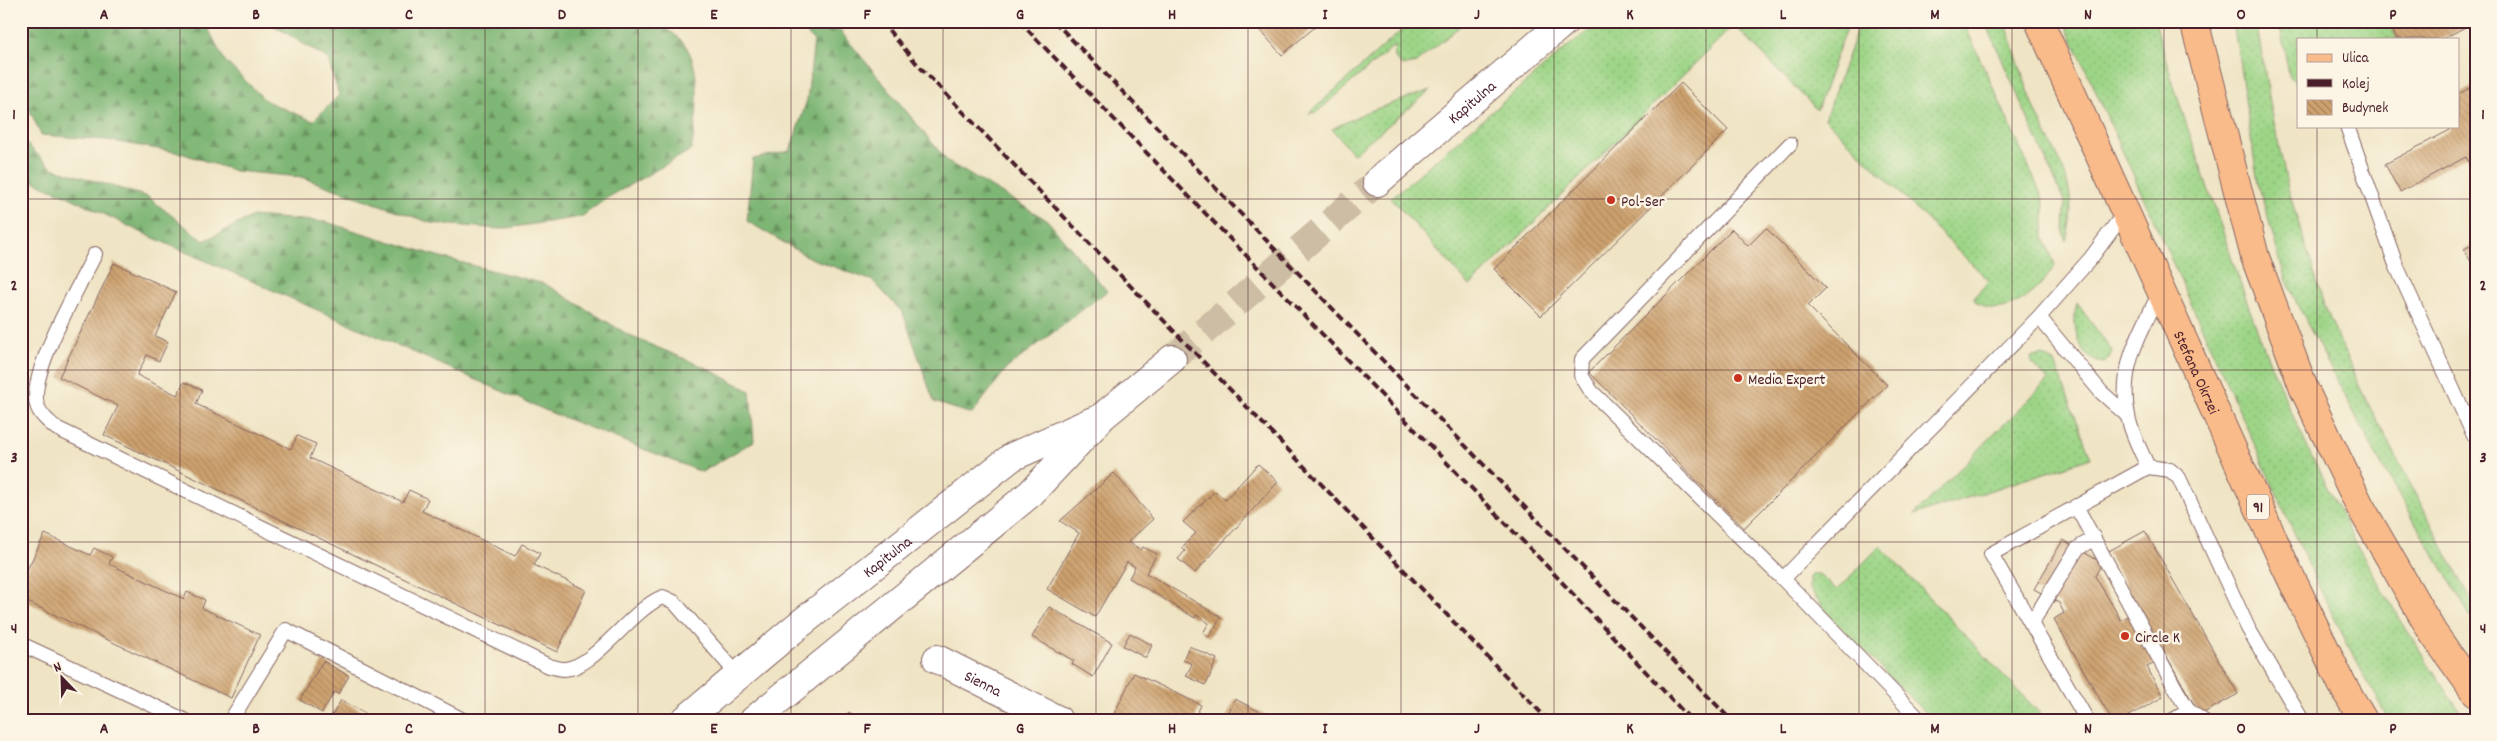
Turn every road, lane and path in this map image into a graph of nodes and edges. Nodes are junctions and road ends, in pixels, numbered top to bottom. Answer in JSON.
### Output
{"nodes":[{"id":1,"x":1565,"y":21,"type":"edge"},
{"id":2,"x":2039,"y":21,"type":"edge"},
{"id":3,"x":2194,"y":21,"type":"edge"},
{"id":4,"x":2348,"y":128,"type":"edge"},
{"id":5,"x":1790,"y":144,"type":"dead end"},
{"id":6,"x":1377,"y":182,"type":"tunnel mouth"},
{"id":7,"x":2125,"y":212,"type":"junction"},
{"id":8,"x":95,"y":254,"type":"dead end"},
{"id":9,"x":2161,"y":290,"type":"junction"},
{"id":10,"x":2038,"y":317,"type":"junction"},
{"id":11,"x":1172,"y":359,"type":"tunnel mouth"},
{"id":12,"x":1103,"y":416,"type":"junction"},
{"id":13,"x":2128,"y":416,"type":"junction"},
{"id":14,"x":2476,"y":440,"type":"edge"},
{"id":15,"x":2148,"y":467,"type":"junction"},
{"id":16,"x":2076,"y":506,"type":"junction"},
{"id":17,"x":2094,"y":538,"type":"junction"},
{"id":18,"x":1784,"y":579,"type":"junction"},
{"id":19,"x":2031,"y":624,"type":"junction"},
{"id":20,"x":21,"y":644,"type":"edge"},
{"id":21,"x":937,"y":659,"type":"dead end"},
{"id":22,"x":738,"y":676,"type":"junction"},
{"id":23,"x":2476,"y":693,"type":"edge"},
{"id":24,"x":2189,"y":711,"type":"junction"},
{"id":25,"x":184,"y":720,"type":"edge"},
{"id":26,"x":230,"y":720,"type":"edge"},
{"id":27,"x":463,"y":720,"type":"edge"},
{"id":28,"x":685,"y":720,"type":"edge"},
{"id":29,"x":754,"y":720,"type":"edge"},
{"id":30,"x":1058,"y":720,"type":"edge"},
{"id":31,"x":1920,"y":720,"type":"edge"},
{"id":32,"x":2087,"y":720,"type":"edge"},
{"id":33,"x":2173,"y":720,"type":"edge"},
{"id":34,"x":2202,"y":720,"type":"edge"},
{"id":35,"x":2302,"y":720,"type":"edge"},
{"id":36,"x":2363,"y":720,"type":"edge"}],
"edges":[{"from":1,"to":6,"type":"street","name":"Kapitulna"},
{"from":2,"to":7,"type":"main road","name":"Stefana Okrzei","number":"91"},
{"from":3,"to":23,"type":"main road"},
{"from":4,"to":14,"type":"lane"},
{"from":5,"to":18,"type":"lane"},
{"from":7,"to":9,"type":"main road","name":"Stefana Okrzei","number":"91"},
{"from":7,"to":10,"type":"lane"},
{"from":8,"to":22,"type":"lane"},
{"from":9,"to":13,"type":"lane"},
{"from":9,"to":36,"type":"main road","name":"Stefana Okrzei","number":"91"},
{"from":10,"to":13,"type":"lane"},
{"from":10,"to":18,"type":"lane"},
{"from":11,"to":12,"type":"street","name":"Kapitulna"},
{"from":12,"to":22,"type":"street","name":"Kapitulna"},
{"from":12,"to":29,"type":"street","name":"Kapitulna"},
{"from":13,"to":15,"type":"lane"},
{"from":15,"to":16,"type":"lane"},
{"from":15,"to":35,"type":"lane"},
{"from":16,"to":17,"type":"lane"},
{"from":16,"to":19,"type":"lane"},
{"from":17,"to":19,"type":"lane"},
{"from":17,"to":24,"type":"lane"},
{"from":18,"to":31,"type":"lane"},
{"from":19,"to":32,"type":"lane"},
{"from":20,"to":25,"type":"lane"},
{"from":21,"to":30,"type":"street","name":"Sienna"},
{"from":22,"to":28,"type":"street","name":"Kapitulna"},
{"from":24,"to":33,"type":"lane"},
{"from":24,"to":34,"type":"lane"},
{"from":26,"to":27,"type":"lane"}]}
